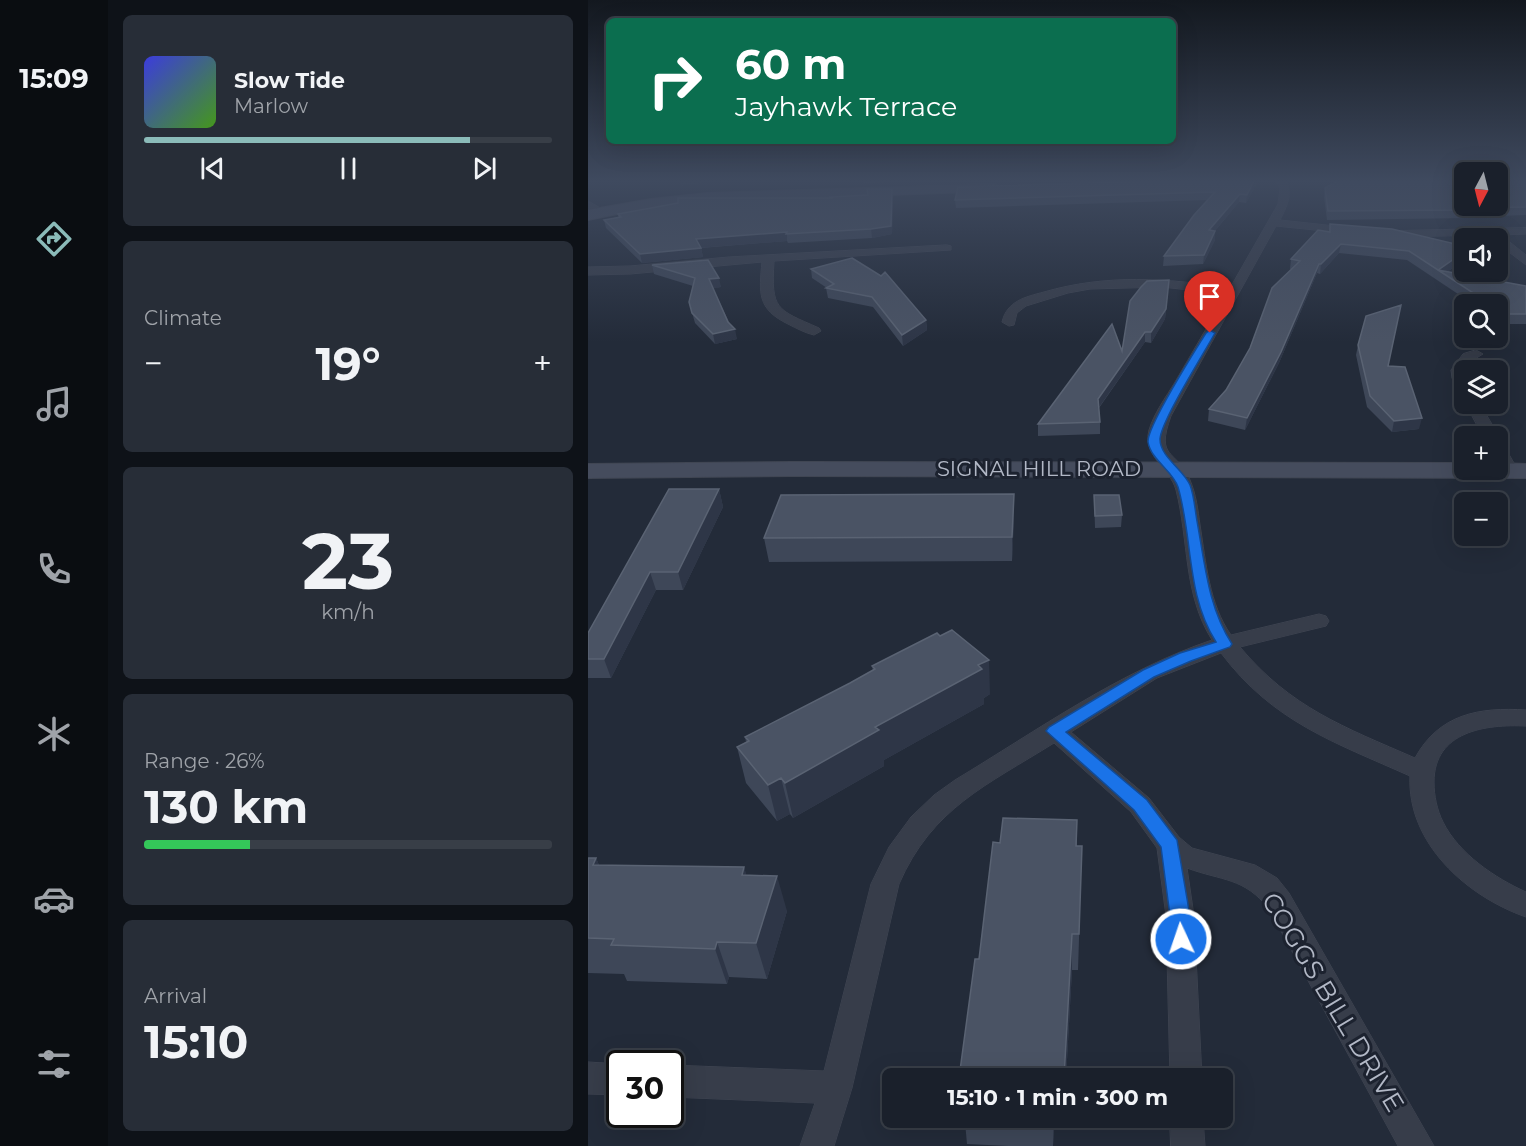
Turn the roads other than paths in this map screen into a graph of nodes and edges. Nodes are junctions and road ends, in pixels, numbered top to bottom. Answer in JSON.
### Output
{"nodes":[{"id":1,"x":1266,"y":234,"type":"edge"},
{"id":2,"x":947,"y":248,"type":"dead end"},
{"id":3,"x":1508,"y":250,"type":"edge"},
{"id":4,"x":768,"y":258,"type":"junction"},
{"id":5,"x":1525,"y":268,"type":"edge"},
{"id":6,"x":588,"y":270,"type":"edge"},
{"id":7,"x":1234,"y":292,"type":"junction"},
{"id":8,"x":1009,"y":322,"type":"dead end"},
{"id":9,"x":813,"y":331,"type":"dead end"},
{"id":10,"x":1476,"y":354,"type":"dead end"},
{"id":11,"x":1466,"y":360,"type":"edge"},
{"id":12,"x":1174,"y":469,"type":"junction"},
{"id":13,"x":1518,"y":470,"type":"edge"},
{"id":14,"x":588,"y":471,"type":"edge"},
{"id":15,"x":1319,"y":621,"type":"dead end"},
{"id":16,"x":1224,"y":644,"type":"junction"},
{"id":17,"x":1526,"y":718,"type":"edge"},
{"id":18,"x":1055,"y":731,"type":"junction"},
{"id":19,"x":1422,"y":771,"type":"junction"},
{"id":20,"x":1170,"y":845,"type":"junction"},
{"id":21,"x":1526,"y":905,"type":"edge"},
{"id":22,"x":1186,"y":1068,"type":"edge"},
{"id":23,"x":588,"y":1078,"type":"edge"},
{"id":24,"x":606,"y":1079,"type":"edge"},
{"id":25,"x":684,"y":1082,"type":"edge"},
{"id":26,"x":836,"y":1088,"type":"junction"},
{"id":27,"x":1187,"y":1128,"type":"edge"},
{"id":28,"x":817,"y":1146,"type":"edge"},
{"id":29,"x":1188,"y":1146,"type":"edge"},
{"id":30,"x":1417,"y":1146,"type":"edge"}],
"edges":[{"from":1,"to":7,"type":"street"},
{"from":2,"to":4,"type":"street"},
{"from":3,"to":5,"type":"street"},
{"from":4,"to":6,"type":"street"},
{"from":4,"to":9,"type":"street"},
{"from":7,"to":8,"type":"street"},
{"from":7,"to":12,"type":"street"},
{"from":10,"to":11,"type":"street"},
{"from":12,"to":13,"type":"main road","name":"SIGNAL HILL ROAD"},
{"from":12,"to":14,"type":"main road","name":"SIGNAL HILL ROAD"},
{"from":12,"to":16,"type":"street"},
{"from":15,"to":16,"type":"street"},
{"from":16,"to":18,"type":"street"},
{"from":16,"to":19,"type":"street"},
{"from":17,"to":19,"type":"street"},
{"from":18,"to":20,"type":"street","name":"COGGS BILL DRIVE"},
{"from":18,"to":26,"type":"street"},
{"from":19,"to":21,"type":"street"},
{"from":20,"to":22,"type":"street","name":"COGGS BILL DRIVE"},
{"from":20,"to":30,"type":"street","name":"COGGS BILL DRIVE"},
{"from":23,"to":24,"type":"street"},
{"from":25,"to":26,"type":"street"},
{"from":26,"to":28,"type":"street"},
{"from":27,"to":29,"type":"street"}]}
